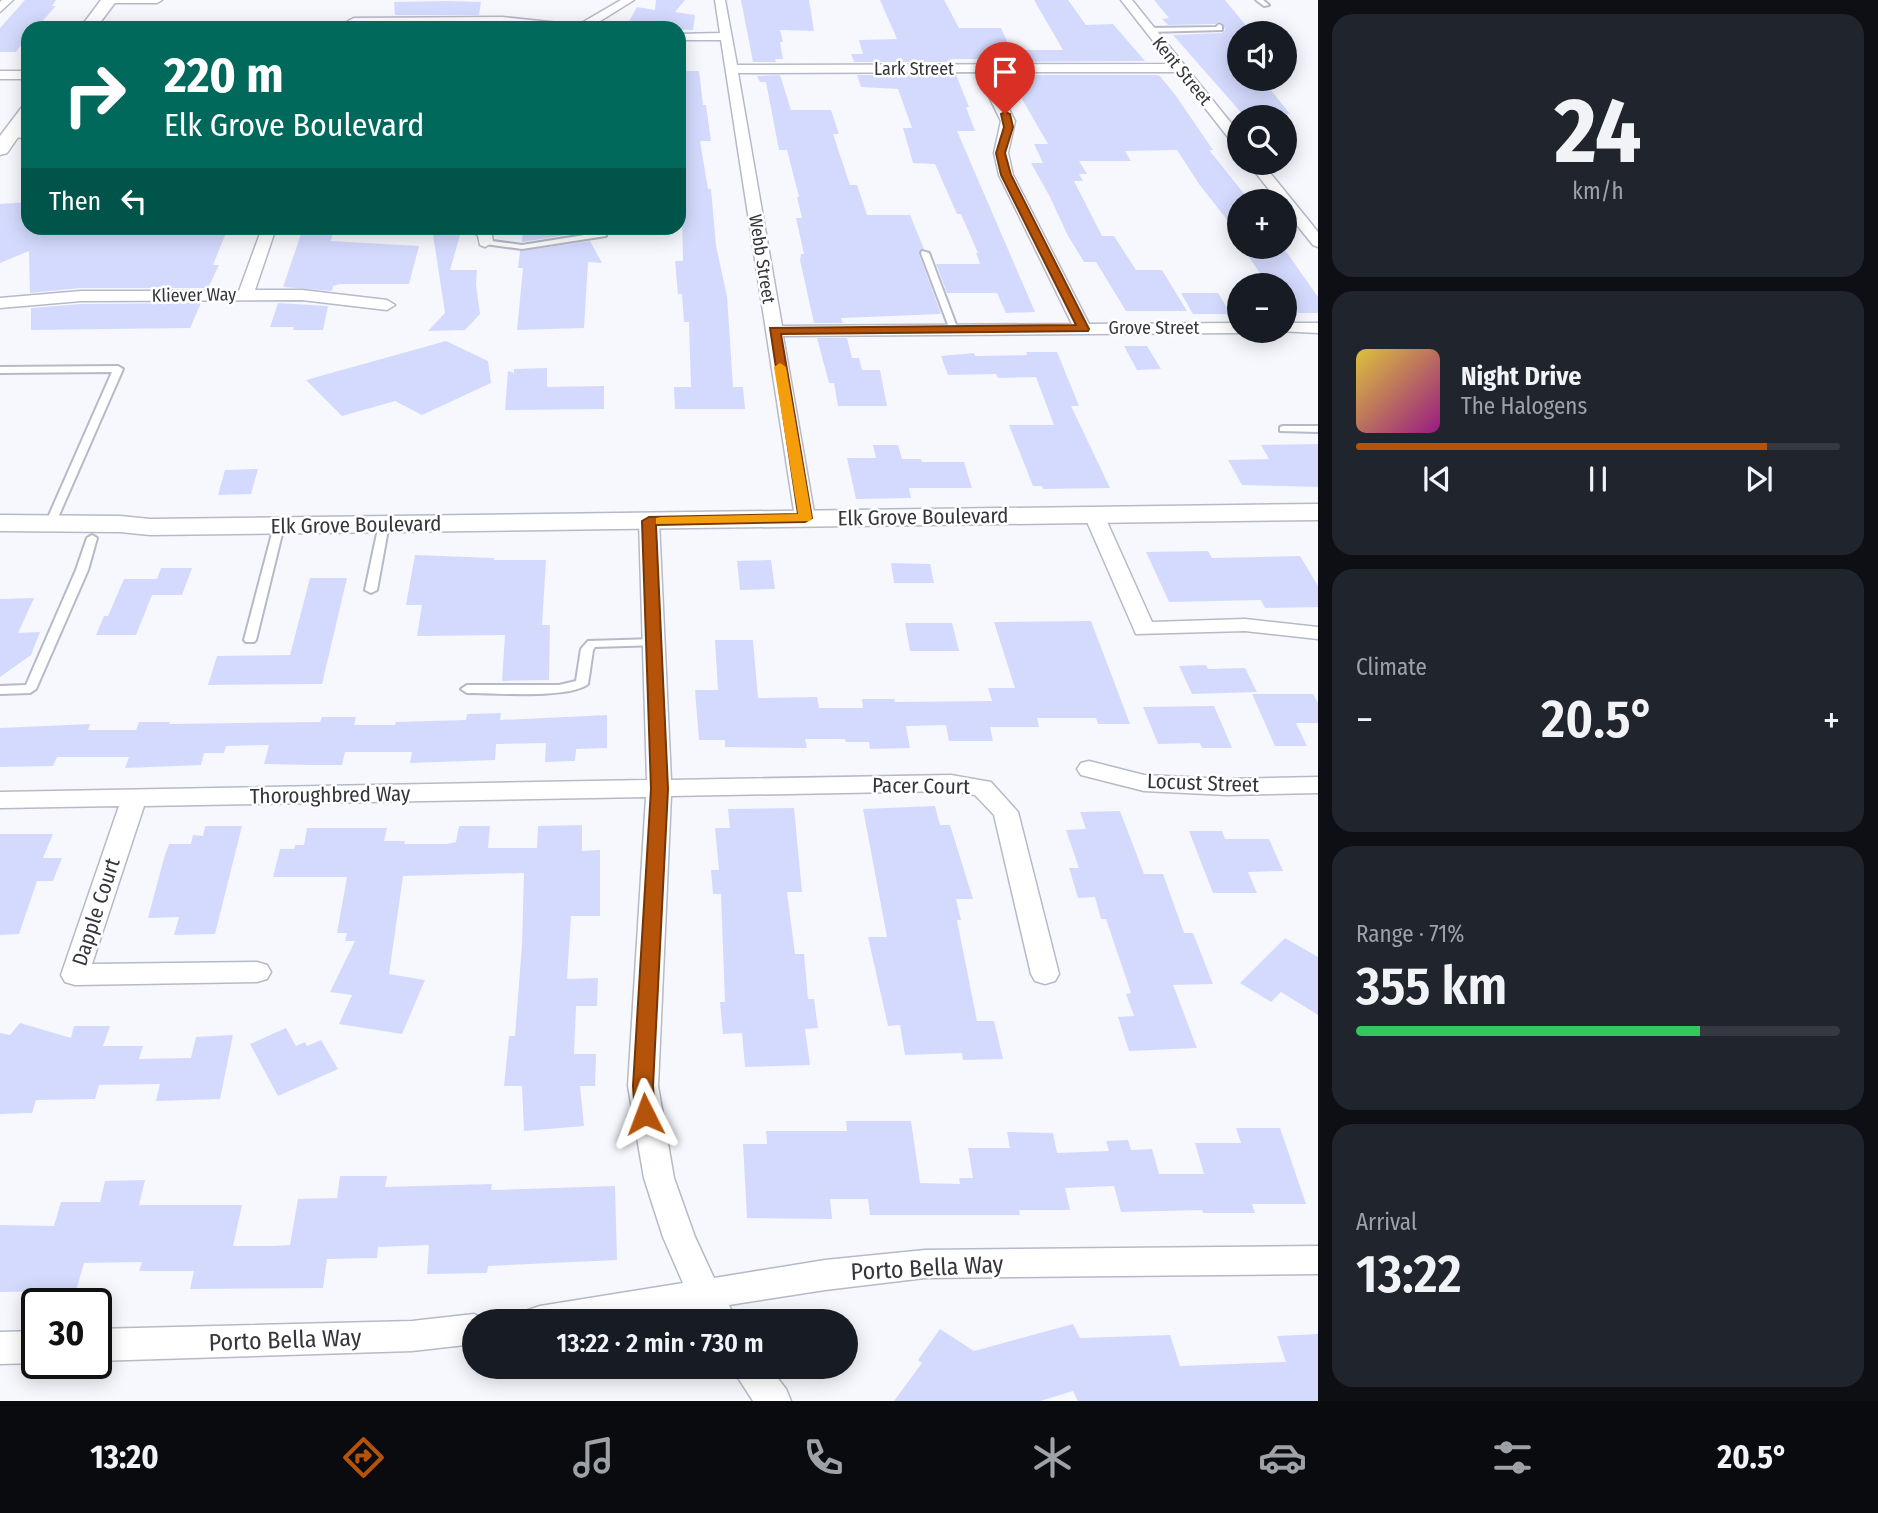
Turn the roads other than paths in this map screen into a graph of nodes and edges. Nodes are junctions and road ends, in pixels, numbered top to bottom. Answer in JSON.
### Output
{"nodes":[{"id":1,"x":8,"y":0,"type":"edge"},
{"id":2,"x":109,"y":0,"type":"edge"},
{"id":3,"x":157,"y":0,"type":"edge"},
{"id":4,"x":629,"y":0,"type":"edge"},
{"id":5,"x":720,"y":0,"type":"edge"},
{"id":6,"x":1126,"y":0,"type":"edge"},
{"id":7,"x":1259,"y":0,"type":"edge"},
{"id":8,"x":1266,"y":5,"type":"dead end"},
{"id":9,"x":0,"y":9,"type":"edge"},
{"id":10,"x":93,"y":21,"type":"edge"},
{"id":11,"x":355,"y":21,"type":"dead end"},
{"id":12,"x":511,"y":21,"type":"edge"},
{"id":13,"x":593,"y":21,"type":"edge"},
{"id":14,"x":1219,"y":26,"type":"dead end"},
{"id":15,"x":1149,"y":30,"type":"junction"},
{"id":16,"x":726,"y":36,"type":"junction"},
{"id":17,"x":686,"y":37,"type":"edge"},
{"id":18,"x":1180,"y":68,"type":"junction"},
{"id":19,"x":731,"y":69,"type":"junction"},
{"id":20,"x":982,"y":69,"type":"junction"},
{"id":21,"x":0,"y":75,"type":"edge"},
{"id":22,"x":21,"y":75,"type":"edge"},
{"id":23,"x":1227,"y":127,"type":"edge"},
{"id":24,"x":1266,"y":175,"type":"edge"},
{"id":25,"x":1312,"y":227,"type":"edge"},
{"id":26,"x":267,"y":235,"type":"edge"},
{"id":27,"x":485,"y":235,"type":"edge"},
{"id":28,"x":597,"y":235,"type":"edge"},
{"id":29,"x":485,"y":242,"type":"joint"},
{"id":30,"x":1318,"y":242,"type":"edge"},
{"id":31,"x":925,"y":253,"type":"dead end"},
{"id":32,"x":246,"y":294,"type":"junction"},
{"id":33,"x":0,"y":303,"type":"edge"},
{"id":34,"x":387,"y":305,"type":"dead end"},
{"id":35,"x":1227,"y":328,"type":"edge"},
{"id":36,"x":1297,"y":328,"type":"edge"},
{"id":37,"x":1318,"y":328,"type":"edge"},
{"id":38,"x":1083,"y":329,"type":"junction"},
{"id":39,"x":954,"y":330,"type":"junction"},
{"id":40,"x":774,"y":331,"type":"junction"},
{"id":41,"x":0,"y":370,"type":"edge"},
{"id":42,"x":1283,"y":429,"type":"dead end"},
{"id":43,"x":1318,"y":429,"type":"edge"},
{"id":44,"x":1318,"y":512,"type":"edge"},
{"id":45,"x":1094,"y":515,"type":"junction"},
{"id":46,"x":805,"y":518,"type":"junction"},
{"id":47,"x":649,"y":521,"type":"junction"},
{"id":48,"x":51,"y":522,"type":"junction"},
{"id":49,"x":0,"y":523,"type":"edge"},
{"id":50,"x":384,"y":524,"type":"junction"},
{"id":51,"x":279,"y":526,"type":"junction"},
{"id":52,"x":150,"y":527,"type":"junction"},
{"id":53,"x":92,"y":538,"type":"junction"},
{"id":54,"x":0,"y":540,"type":"edge"},
{"id":55,"x":371,"y":590,"type":"dead end"},
{"id":56,"x":1318,"y":633,"type":"edge"},
{"id":57,"x":250,"y":640,"type":"dead end"},
{"id":58,"x":654,"y":643,"type":"junction"},
{"id":59,"x":0,"y":690,"type":"edge"},
{"id":60,"x":467,"y":690,"type":"dead end"},
{"id":61,"x":1089,"y":769,"type":"dead end"},
{"id":62,"x":1318,"y":785,"type":"edge"},
{"id":63,"x":659,"y":789,"type":"junction"},
{"id":64,"x":134,"y":798,"type":"junction"},
{"id":65,"x":0,"y":800,"type":"edge"},
{"id":66,"x":257,"y":972,"type":"dead end"},
{"id":67,"x":1045,"y":974,"type":"dead end"},
{"id":68,"x":1318,"y":1260,"type":"edge"},
{"id":69,"x":712,"y":1308,"type":"edge"},
{"id":70,"x":462,"y":1330,"type":"edge"},
{"id":71,"x":112,"y":1345,"type":"edge"},
{"id":72,"x":21,"y":1347,"type":"edge"},
{"id":73,"x":0,"y":1348,"type":"edge"},
{"id":74,"x":757,"y":1379,"type":"edge"},
{"id":75,"x":774,"y":1401,"type":"edge"}],
"edges":[{"from":1,"to":9,"type":"street"},
{"from":2,"to":3,"type":"street"},
{"from":2,"to":10,"type":"main road"},
{"from":4,"to":13,"type":"street"},
{"from":5,"to":16,"type":"street","name":"Webb Street"},
{"from":6,"to":15,"type":"street","name":"Kent Street"},
{"from":7,"to":8,"type":"lane"},
{"from":11,"to":12,"type":"street"},
{"from":14,"to":15,"type":"lane"},
{"from":15,"to":18,"type":"street","name":"Kent Street"},
{"from":16,"to":17,"type":"street"},
{"from":16,"to":19,"type":"street","name":"Webb Street"},
{"from":18,"to":20,"type":"street","name":"Lark Street"},
{"from":18,"to":23,"type":"street","name":"Kent Street"},
{"from":19,"to":20,"type":"street","name":"Lark Street"},
{"from":19,"to":40,"type":"street","name":"Webb Street"},
{"from":20,"to":38,"type":"street"},
{"from":21,"to":22,"type":"street"},
{"from":24,"to":25,"type":"street"},
{"from":25,"to":30,"type":"street"},
{"from":26,"to":32,"type":"street"},
{"from":27,"to":29,"type":"street"},
{"from":28,"to":29,"type":"lane"},
{"from":31,"to":39,"type":"lane"},
{"from":32,"to":33,"type":"street","name":"Kliever Way"},
{"from":32,"to":34,"type":"street","name":"Kliever Way"},
{"from":35,"to":38,"type":"street","name":"Grove Street"},
{"from":36,"to":37,"type":"street"},
{"from":38,"to":39,"type":"street","name":"Grove Street"},
{"from":39,"to":40,"type":"street","name":"Grove Street"},
{"from":40,"to":46,"type":"street","name":"Webb Street"},
{"from":41,"to":48,"type":"lane"},
{"from":42,"to":43,"type":"lane"},
{"from":44,"to":45,"type":"main road","name":"Elk Grove Boulevard"},
{"from":45,"to":46,"type":"main road","name":"Elk Grove Boulevard"},
{"from":45,"to":56,"type":"street"},
{"from":46,"to":47,"type":"main road","name":"Elk Grove Boulevard"},
{"from":47,"to":50,"type":"main road","name":"Elk Grove Boulevard"},
{"from":47,"to":58,"type":"street"},
{"from":48,"to":49,"type":"main road","name":"Elk Grove Boulevard"},
{"from":48,"to":52,"type":"main road","name":"Elk Grove Boulevard"},
{"from":50,"to":51,"type":"main road","name":"Elk Grove Boulevard"},
{"from":50,"to":55,"type":"lane"},
{"from":51,"to":52,"type":"main road","name":"Elk Grove Boulevard"},
{"from":51,"to":57,"type":"lane"},
{"from":52,"to":53,"type":"main road","name":"Elk Grove Boulevard"},
{"from":53,"to":54,"type":"main road","name":"Elk Grove Boulevard"},
{"from":53,"to":59,"type":"lane"},
{"from":58,"to":60,"type":"lane"},
{"from":58,"to":63,"type":"street"},
{"from":61,"to":62,"type":"street","name":"Locust Street"},
{"from":63,"to":64,"type":"street","name":"Thoroughbred Way"},
{"from":63,"to":67,"type":"street","name":"Pacer Court"},
{"from":63,"to":69,"type":"street"},
{"from":64,"to":65,"type":"street","name":"Thoroughbred Way"},
{"from":64,"to":66,"type":"street","name":"Dapple Court"},
{"from":68,"to":69,"type":"street","name":"Porto Bella Way"},
{"from":70,"to":71,"type":"street","name":"Porto Bella Way"},
{"from":72,"to":73,"type":"street"},
{"from":74,"to":75,"type":"street"}]}
